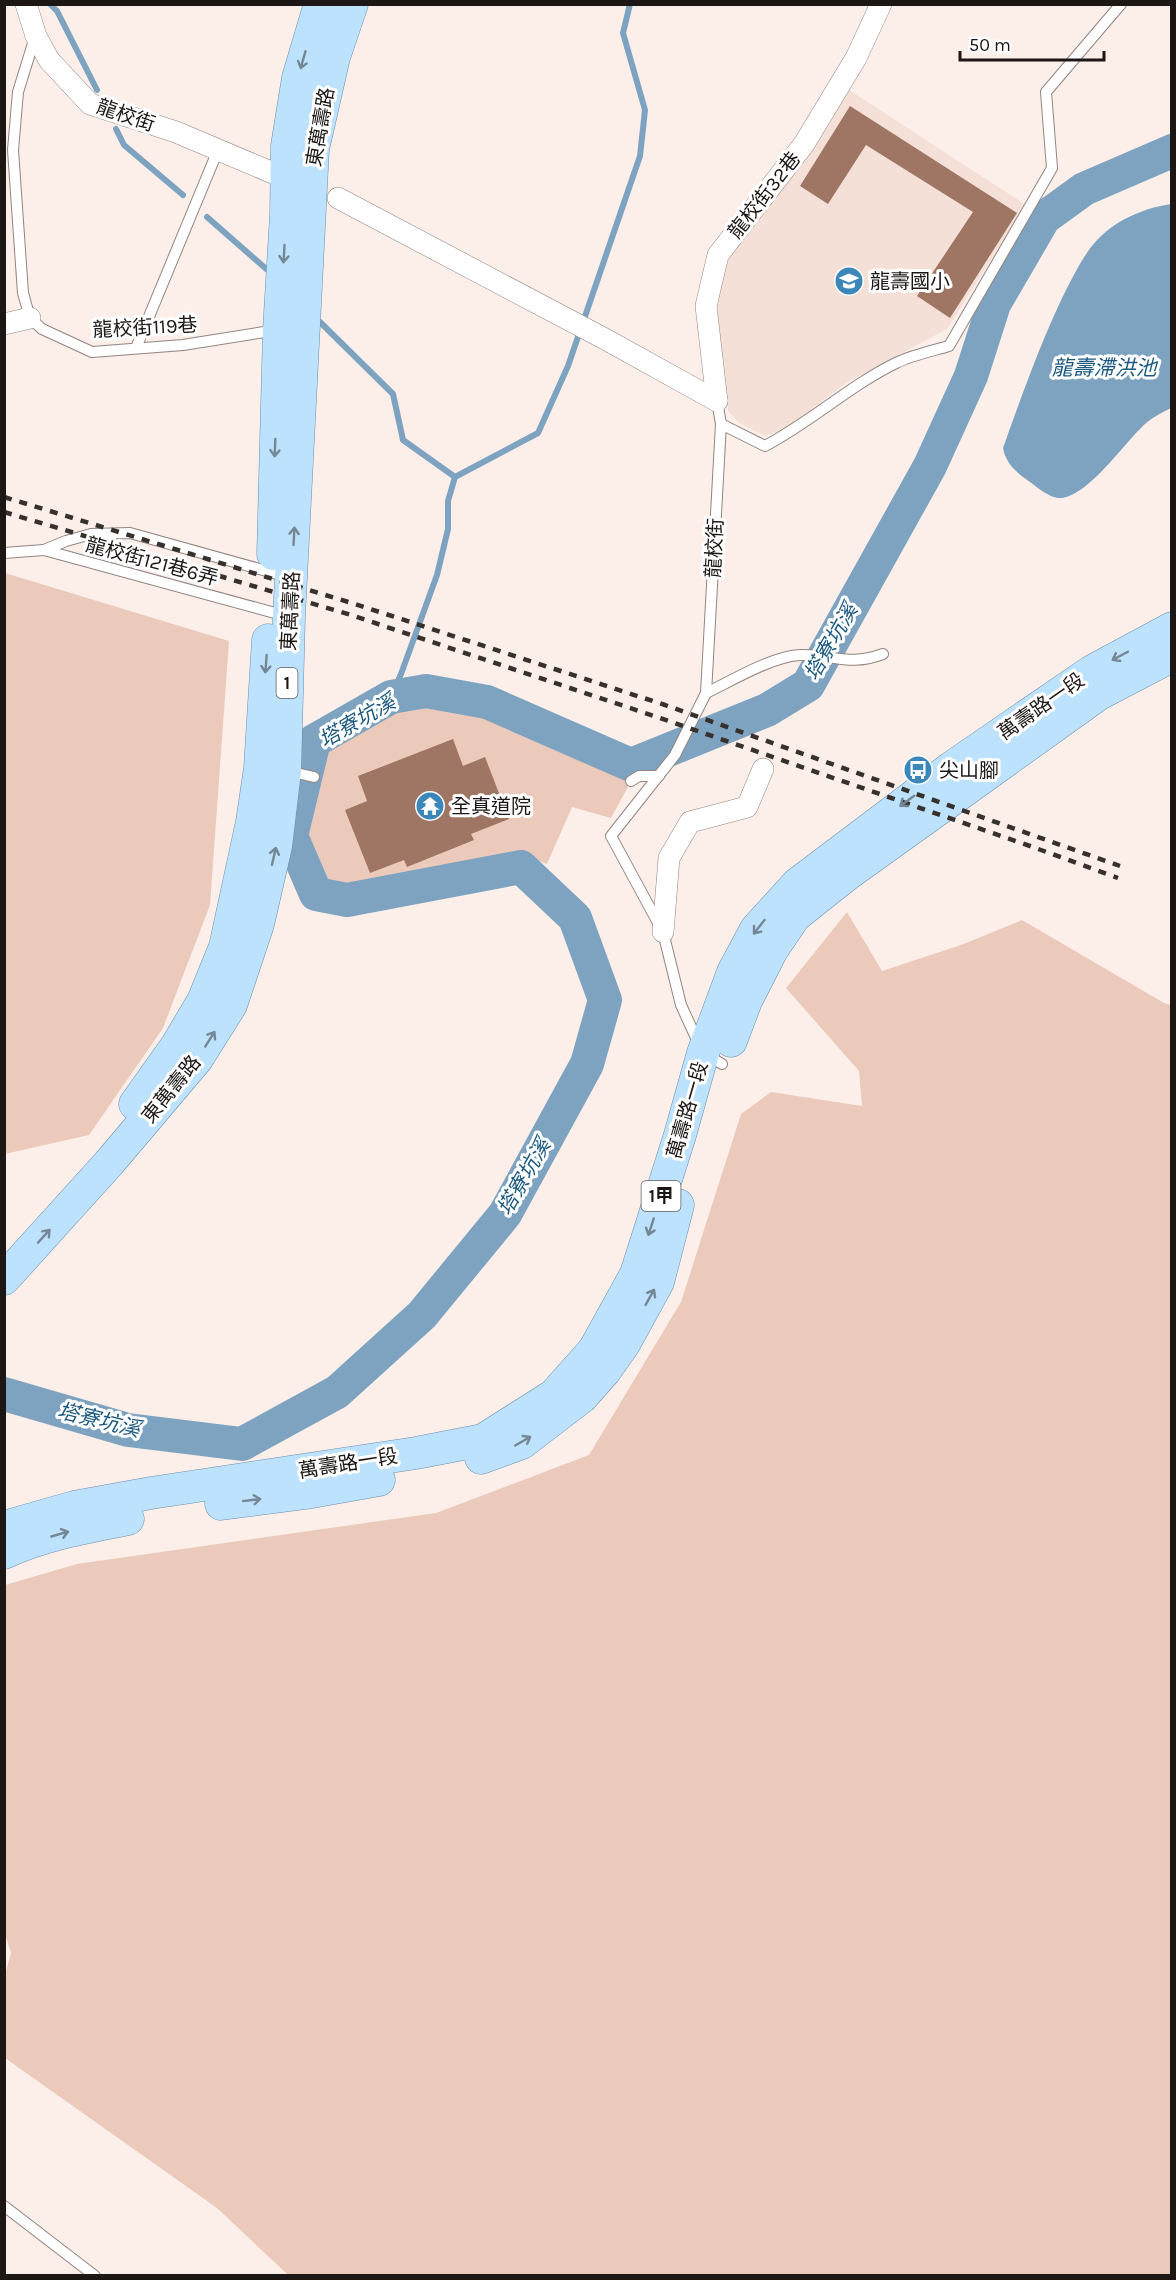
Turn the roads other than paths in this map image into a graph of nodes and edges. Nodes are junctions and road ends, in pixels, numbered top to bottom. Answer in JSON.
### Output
{"nodes":[{"id":1,"x":26,"y":4,"type":"edge"},
{"id":2,"x":320,"y":4,"type":"edge"},
{"id":3,"x":352,"y":4,"type":"edge"},
{"id":4,"x":881,"y":4,"type":"edge"},
{"id":5,"x":1121,"y":4,"type":"edge"},
{"id":6,"x":36,"y":36,"type":"junction"},
{"id":7,"x":218,"y":150,"type":"junction"},
{"id":8,"x":273,"y":173,"type":"dead end"},
{"id":9,"x":338,"y":198,"type":"dead end"},
{"id":10,"x":30,"y":318,"type":"junction"},
{"id":11,"x":4,"y":324,"type":"edge"},
{"id":12,"x":292,"y":329,"type":"junction"},
{"id":13,"x":136,"y":348,"type":"junction"},
{"id":14,"x":717,"y":401,"type":"junction"},
{"id":15,"x":721,"y":424,"type":"junction"},
{"id":16,"x":44,"y":550,"type":"junction"},
{"id":17,"x":4,"y":553,"type":"edge"},
{"id":18,"x":282,"y":576,"type":"junction"},
{"id":19,"x":279,"y":614,"type":"junction"},
{"id":20,"x":1172,"y":628,"type":"edge"},
{"id":21,"x":883,"y":654,"type":"dead end"},
{"id":22,"x":1172,"y":656,"type":"edge"},
{"id":23,"x":705,"y":693,"type":"junction"},
{"id":24,"x":763,"y":769,"type":"dead end"},
{"id":25,"x":286,"y":772,"type":"junction"},
{"id":26,"x":659,"y":776,"type":"junction"},
{"id":27,"x":631,"y":781,"type":"dead end"},
{"id":28,"x":663,"y":932,"type":"junction"},
{"id":29,"x":713,"y":1058,"type":"junction"},
{"id":30,"x":4,"y":1246,"type":"edge"},
{"id":31,"x":4,"y":1279,"type":"edge"},
{"id":32,"x":4,"y":1527,"type":"edge"},
{"id":33,"x":4,"y":1553,"type":"edge"},
{"id":34,"x":4,"y":2206,"type":"edge"},
{"id":35,"x":95,"y":2276,"type":"edge"}],
"edges":[{"from":1,"to":6,"type":"street","name":"龍校街"},
{"from":2,"to":12,"type":"main road","name":"東萬壽路","number":"1","one_way":true},
{"from":3,"to":12,"type":"main road","name":"東萬壽路","number":"1"},
{"from":4,"to":14,"type":"street","name":"龍校街32巷"},
{"from":5,"to":15,"type":"lane"},
{"from":6,"to":7,"type":"street","name":"龍校街"},
{"from":6,"to":10,"type":"lane"},
{"from":7,"to":8,"type":"street","name":"龍校街"},
{"from":7,"to":13,"type":"lane"},
{"from":9,"to":14,"type":"street"},
{"from":10,"to":11,"type":"street"},
{"from":10,"to":13,"type":"lane","name":"龍校街119巷"},
{"from":12,"to":13,"type":"lane","name":"龍校街119巷"},
{"from":12,"to":18,"type":"main road","name":"東萬壽路","number":"1"},
{"from":14,"to":15,"type":"lane","name":"龍校街"},
{"from":15,"to":23,"type":"lane","name":"龍校街"},
{"from":16,"to":17,"type":"lane","name":"龍校街121巷6弄"},
{"from":16,"to":18,"type":"lane"},
{"from":16,"to":19,"type":"lane","name":"龍校街121巷6弄"},
{"from":18,"to":19,"type":"main road","name":"東萬壽路","number":"1"},
{"from":19,"to":25,"type":"main road","name":"東萬壽路","number":"1"},
{"from":20,"to":29,"type":"main road","name":"萬壽路一段","number":"1甲","one_way":true},
{"from":21,"to":23,"type":"lane"},
{"from":22,"to":29,"type":"main road","name":"萬壽路一段","number":"1甲"},
{"from":23,"to":26,"type":"lane","name":"龍校街"},
{"from":24,"to":28,"type":"street"},
{"from":25,"to":30,"type":"main road","name":"東萬壽路","number":"1"},
{"from":31,"to":25,"type":"main road","name":"東萬壽路","number":"1","one_way":true},
{"from":26,"to":27,"type":"lane"},
{"from":26,"to":28,"type":"lane","name":"龍校街"},
{"from":28,"to":29,"type":"lane","name":"龍校街"},
{"from":29,"to":32,"type":"main road","name":"萬壽路一段","number":"1甲","one_way":true},
{"from":33,"to":29,"type":"main road","name":"萬壽路一段","number":"1甲","one_way":true},
{"from":34,"to":35,"type":"lane"}]}
